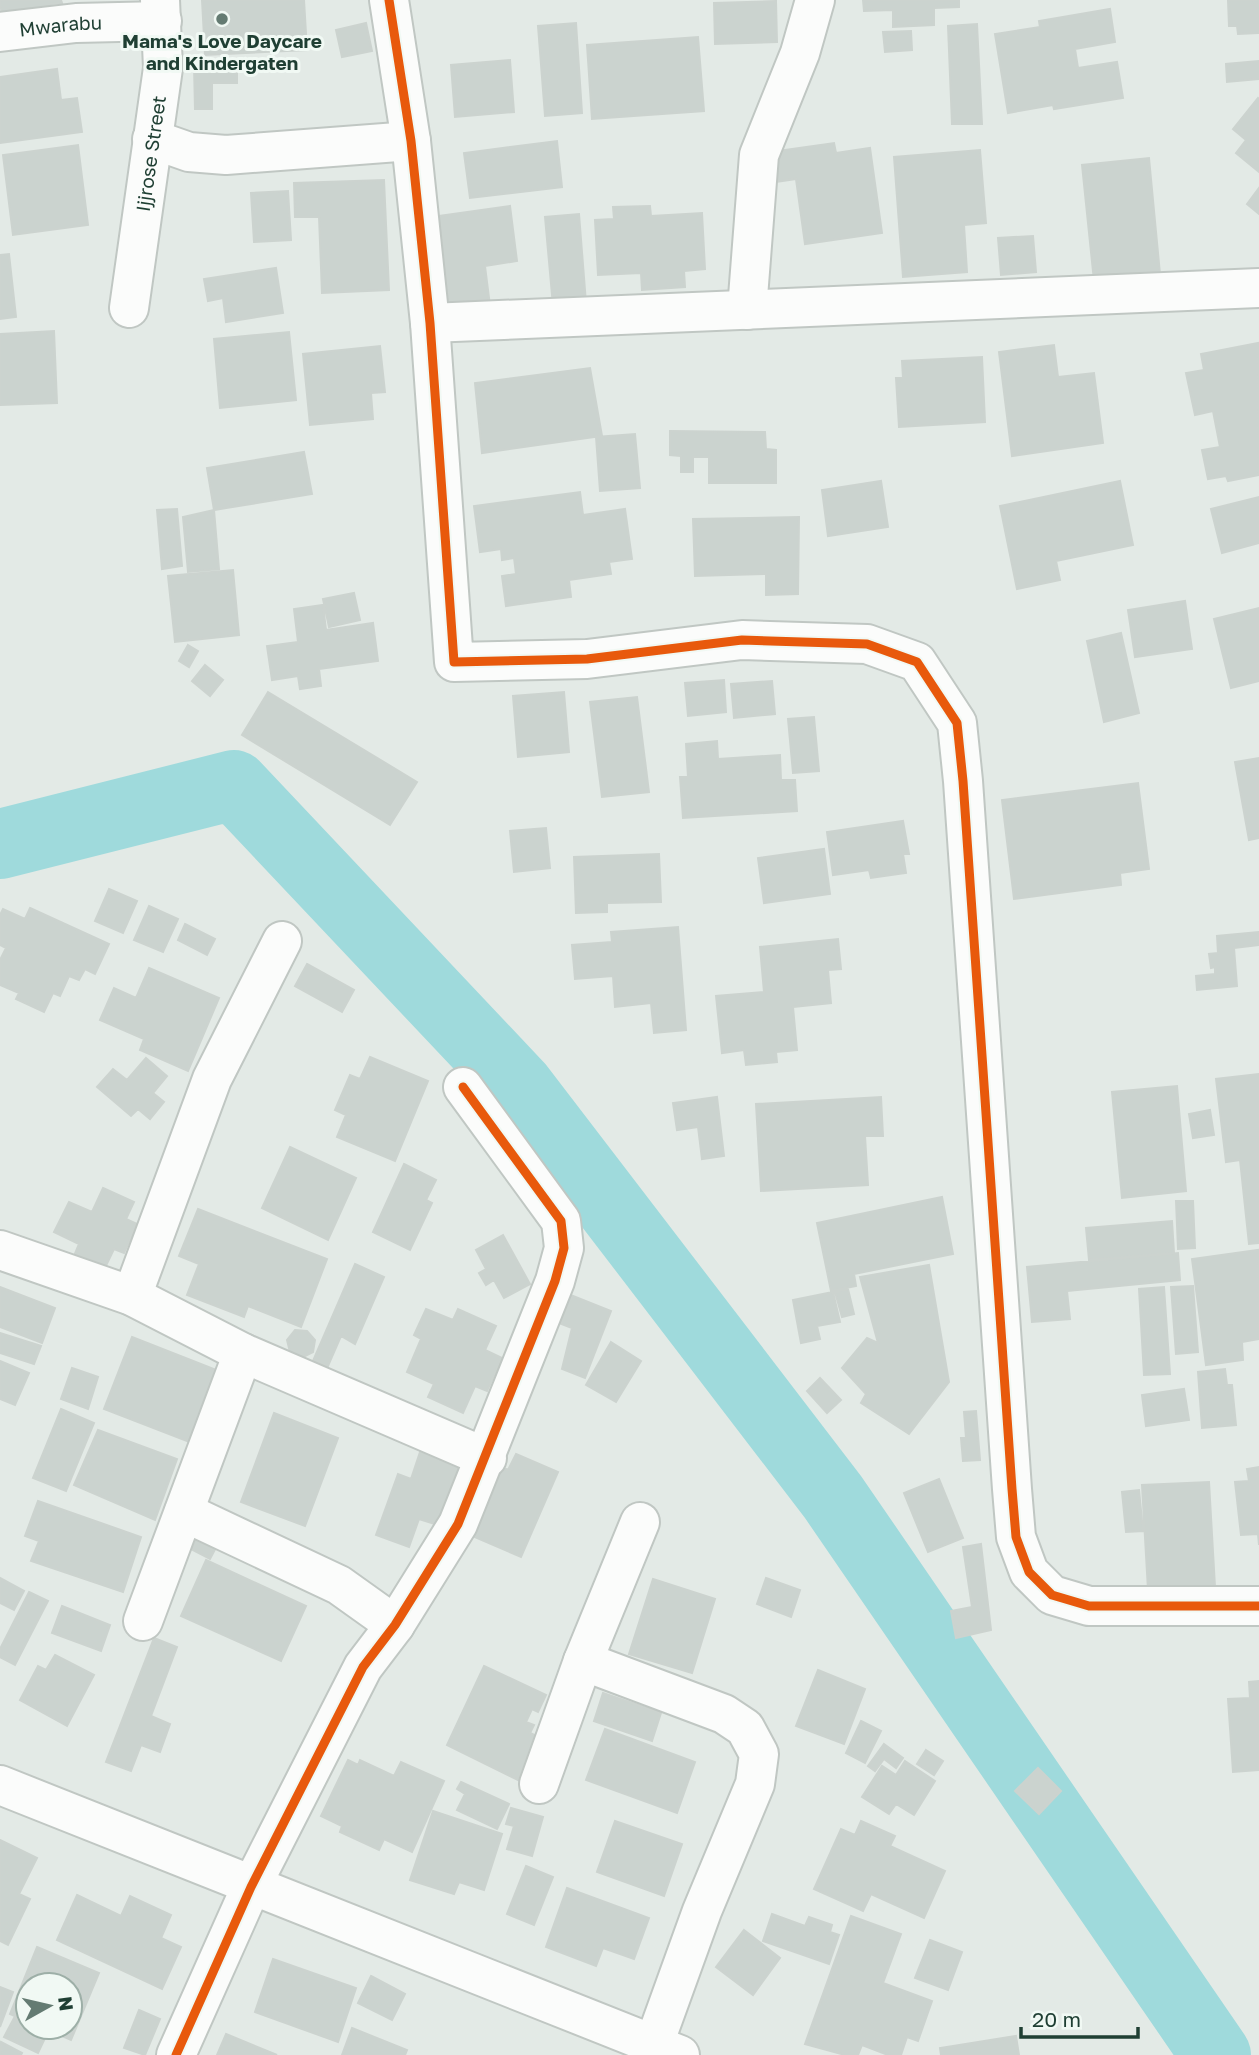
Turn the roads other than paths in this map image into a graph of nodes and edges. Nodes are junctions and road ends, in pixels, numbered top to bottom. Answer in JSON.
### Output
{"nodes":[{"id":1,"x":389,"y":0,"type":"edge"},
{"id":2,"x":815,"y":0,"type":"edge"},
{"id":3,"x":161,"y":10,"type":"edge"},
{"id":4,"x":0,"y":32,"type":"edge"},
{"id":5,"x":152,"y":139,"type":"junction"},
{"id":6,"x":411,"y":141,"type":"junction"},
{"id":7,"x":1259,"y":288,"type":"edge"},
{"id":8,"x":129,"y":308,"type":"dead end"},
{"id":9,"x":747,"y":310,"type":"junction"},
{"id":10,"x":430,"y":323,"type":"junction"},
{"id":11,"x":282,"y":941,"type":"dead end"},
{"id":12,"x":463,"y":1087,"type":"dead end"},
{"id":13,"x":0,"y":1250,"type":"edge"},
{"id":14,"x":132,"y":1296,"type":"junction"},
{"id":15,"x":243,"y":1353,"type":"junction"},
{"id":16,"x":486,"y":1458,"type":"junction"},
{"id":17,"x":184,"y":1512,"type":"junction"},
{"id":18,"x":640,"y":1522,"type":"dead end"},
{"id":19,"x":1259,"y":1606,"type":"edge"},
{"id":20,"x":143,"y":1621,"type":"dead end"},
{"id":21,"x":395,"y":1625,"type":"junction"},
{"id":22,"x":583,"y":1661,"type":"junction"},
{"id":23,"x":539,"y":1784,"type":"dead end"},
{"id":24,"x":0,"y":1785,"type":"edge"},
{"id":25,"x":251,"y":1887,"type":"junction"},
{"id":26,"x":662,"y":2052,"type":"edge"},
{"id":27,"x":176,"y":2055,"type":"edge"}],
"edges":[{"from":1,"to":6,"type":"street"},
{"from":2,"to":9,"type":"street"},
{"from":3,"to":4,"type":"street","name":"Mwarabu"},
{"from":3,"to":5,"type":"street","name":"Ijjrose Street"},
{"from":5,"to":6,"type":"street"},
{"from":5,"to":8,"type":"street","name":"Ijjrose Street"},
{"from":6,"to":10,"type":"street"},
{"from":7,"to":9,"type":"street"},
{"from":9,"to":10,"type":"street"},
{"from":10,"to":19,"type":"street"},
{"from":11,"to":14,"type":"street"},
{"from":12,"to":16,"type":"street"},
{"from":13,"to":14,"type":"street"},
{"from":14,"to":15,"type":"street"},
{"from":15,"to":16,"type":"street"},
{"from":15,"to":17,"type":"street"},
{"from":16,"to":21,"type":"street"},
{"from":17,"to":20,"type":"street"},
{"from":17,"to":21,"type":"street"},
{"from":18,"to":22,"type":"street"},
{"from":21,"to":25,"type":"street"},
{"from":22,"to":23,"type":"street"},
{"from":22,"to":26,"type":"street"},
{"from":24,"to":25,"type":"street"},
{"from":25,"to":26,"type":"street"},
{"from":25,"to":27,"type":"street"}]}
